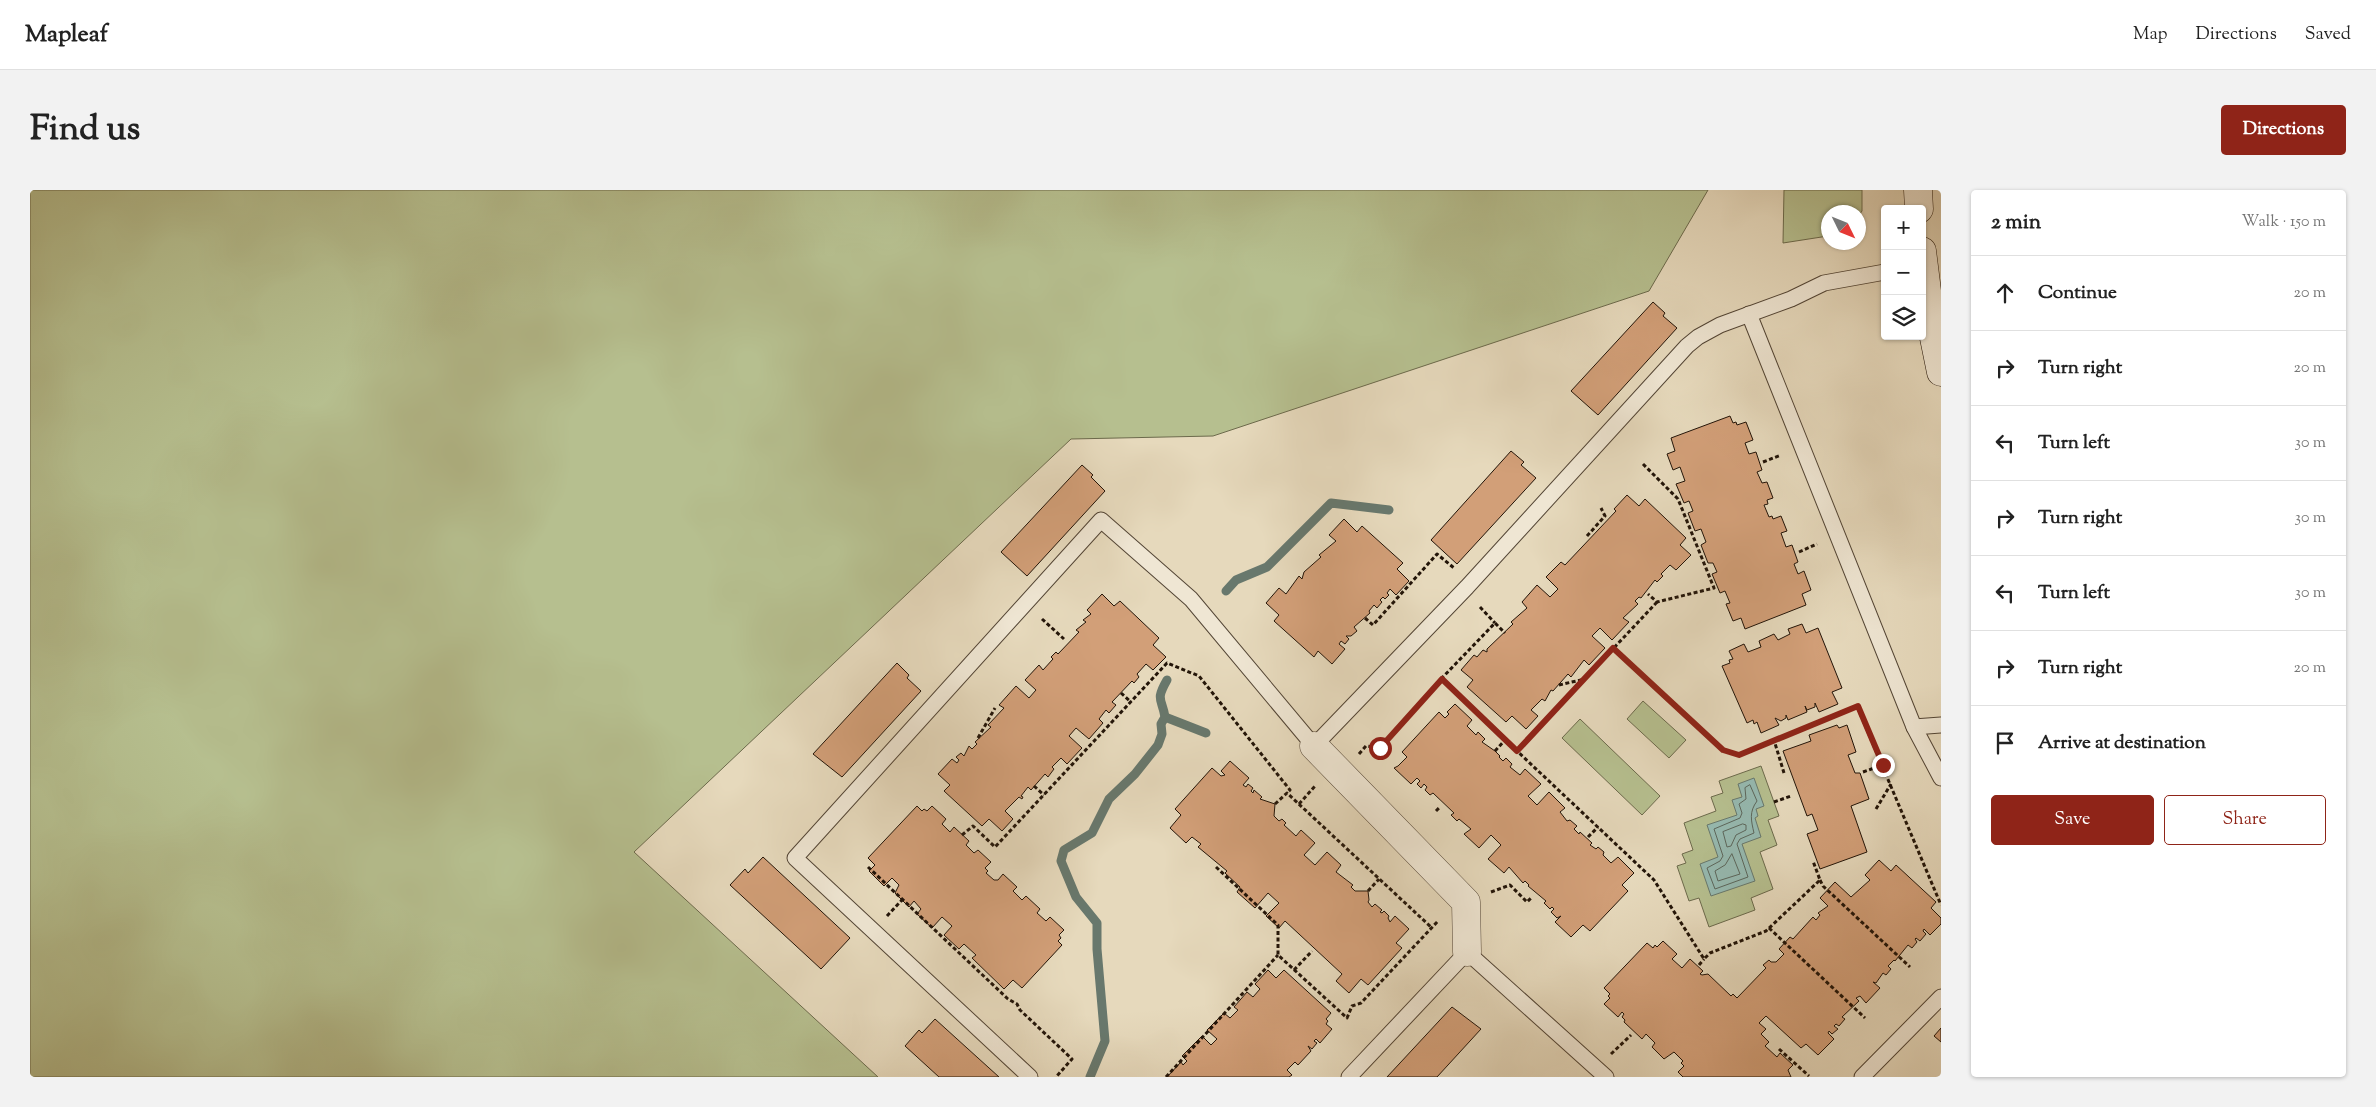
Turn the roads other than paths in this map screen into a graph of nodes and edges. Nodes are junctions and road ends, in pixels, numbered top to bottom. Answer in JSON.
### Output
{"nodes":[{"id":1,"x":1918,"y":190,"type":"edge"},
{"id":2,"x":1919,"y":205,"type":"edge"},
{"id":3,"x":1927,"y":263,"type":"edge"},
{"id":4,"x":1881,"y":273,"type":"edge"},
{"id":5,"x":1749,"y":314,"type":"junction"},
{"id":6,"x":1941,"y":372,"type":"edge"},
{"id":7,"x":1941,"y":725,"type":"edge"},
{"id":8,"x":1914,"y":727,"type":"junction"},
{"id":9,"x":1314,"y":746,"type":"junction"},
{"id":10,"x":1941,"y":778,"type":"edge"},
{"id":11,"x":1467,"y":952,"type":"junction"},
{"id":12,"x":1941,"y":997,"type":"edge"},
{"id":13,"x":1030,"y":1077,"type":"edge"},
{"id":14,"x":1349,"y":1077,"type":"edge"},
{"id":15,"x":1606,"y":1077,"type":"edge"},
{"id":16,"x":1862,"y":1077,"type":"edge"}],
"edges":[{"from":1,"to":2,"type":"street"},
{"from":3,"to":6,"type":"street"},
{"from":4,"to":5,"type":"lane"},
{"from":5,"to":8,"type":"lane"},
{"from":5,"to":9,"type":"lane"},
{"from":7,"to":8,"type":"lane"},
{"from":8,"to":10,"type":"lane"},
{"from":9,"to":11,"type":"street"},
{"from":9,"to":13,"type":"lane"},
{"from":11,"to":14,"type":"lane"},
{"from":11,"to":15,"type":"lane"},
{"from":12,"to":16,"type":"lane"}]}
